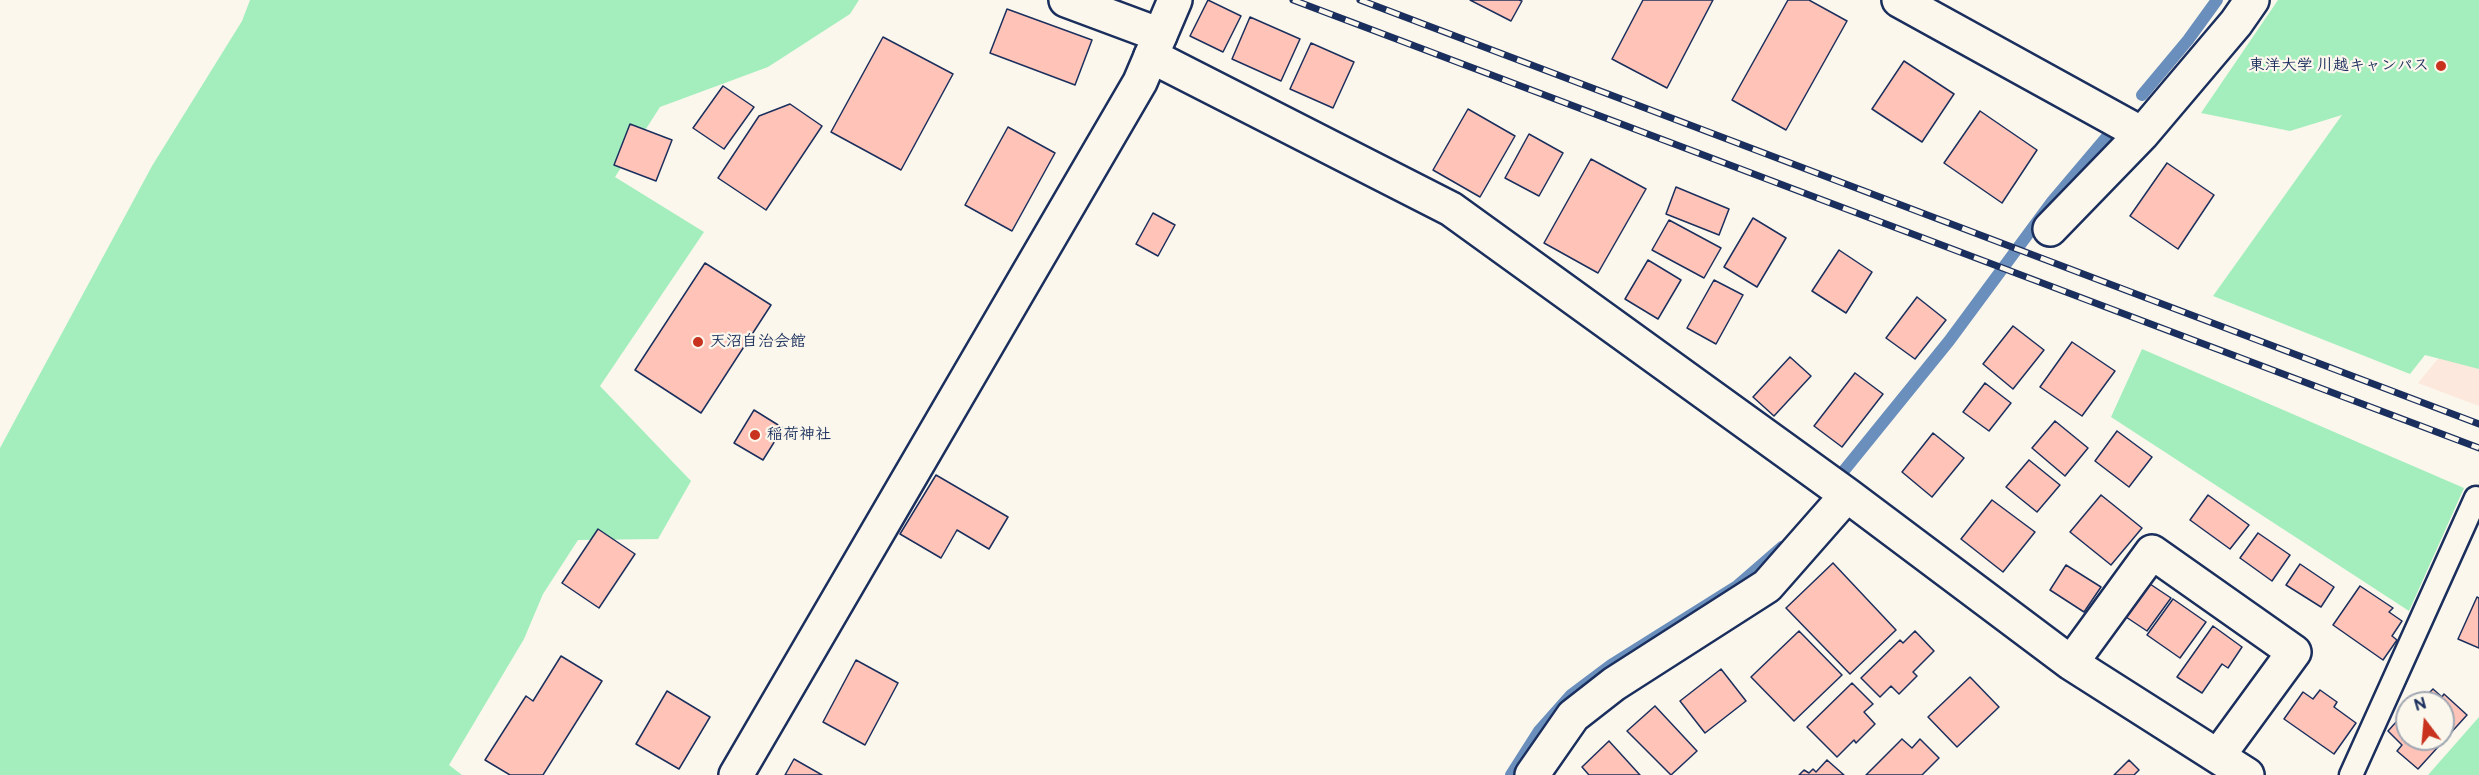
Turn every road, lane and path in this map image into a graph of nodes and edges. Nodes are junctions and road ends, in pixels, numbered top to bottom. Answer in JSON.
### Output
{"nodes":[{"id":1,"x":1066,"y":0,"type":"edge"},
{"id":2,"x":1175,"y":0,"type":"edge"},
{"id":3,"x":1899,"y":0,"type":"edge"},
{"id":4,"x":2252,"y":0,"type":"edge"},
{"id":5,"x":1155,"y":45,"type":"junction"},
{"id":6,"x":2142,"y":134,"type":"junction"},
{"id":7,"x":2050,"y":229,"type":"dead end"},
{"id":8,"x":1847,"y":495,"type":"junction"},
{"id":9,"x":2476,"y":498,"type":"dead end"},
{"id":10,"x":2071,"y":663,"type":"junction"},
{"id":11,"x":2218,"y":756,"type":"junction"},
{"id":12,"x":736,"y":775,"type":"edge"},
{"id":13,"x":1532,"y":775,"type":"edge"},
{"id":14,"x":2247,"y":775,"type":"edge"},
{"id":15,"x":2351,"y":775,"type":"edge"}],
"edges":[{"from":1,"to":5,"type":"street"},
{"from":2,"to":5,"type":"street"},
{"from":3,"to":6,"type":"street"},
{"from":4,"to":6,"type":"street"},
{"from":5,"to":8,"type":"street"},
{"from":5,"to":12,"type":"street"},
{"from":6,"to":7,"type":"street"},
{"from":8,"to":10,"type":"street"},
{"from":8,"to":13,"type":"street"},
{"from":9,"to":15,"type":"lane"},
{"from":10,"to":11,"type":"street"},
{"from":10,"to":11,"type":"street"},
{"from":11,"to":14,"type":"street"}]}
